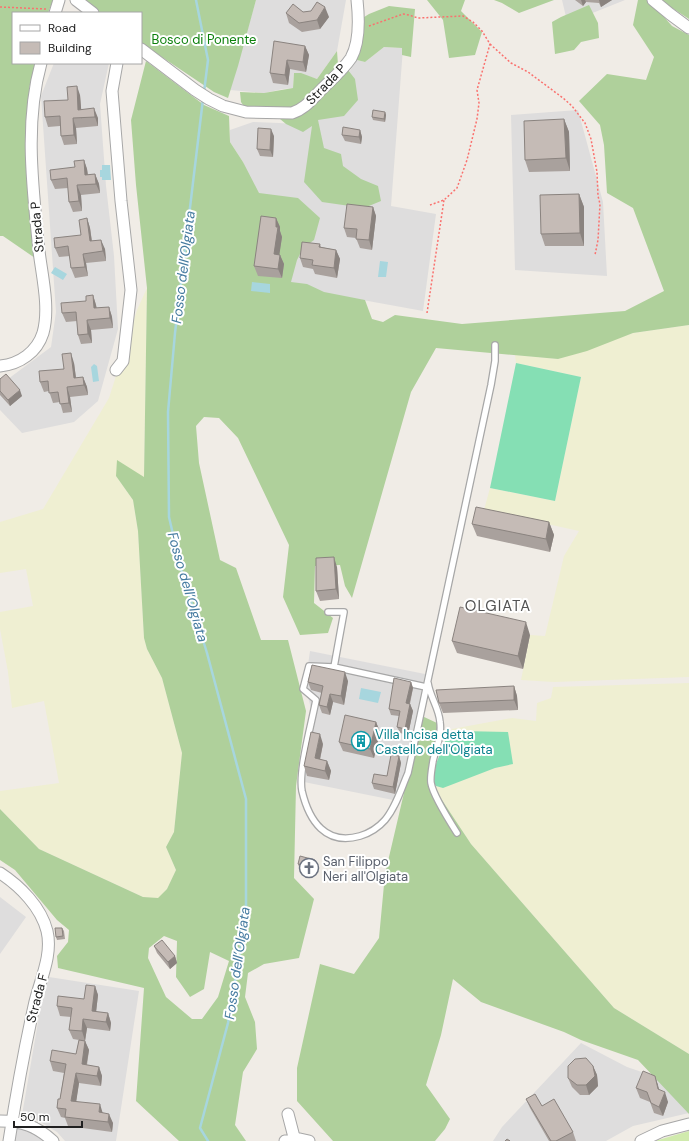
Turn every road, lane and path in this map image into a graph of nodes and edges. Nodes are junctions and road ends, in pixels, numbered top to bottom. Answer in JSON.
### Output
{"nodes":[{"id":1,"x":76,"y":0,"type":"edge"},
{"id":2,"x":357,"y":0,"type":"edge"},
{"id":3,"x":654,"y":0,"type":"edge"},
{"id":4,"x":0,"y":7,"type":"edge"},
{"id":5,"x":57,"y":7,"type":"edge"},
{"id":6,"x":93,"y":12,"type":"edge"},
{"id":7,"x":358,"y":27,"type":"junction"},
{"id":8,"x":689,"y":28,"type":"edge"},
{"id":9,"x":490,"y":44,"type":"junction"},
{"id":10,"x":142,"y":50,"type":"edge"},
{"id":11,"x":41,"y":64,"type":"edge"},
{"id":12,"x":117,"y":64,"type":"edge"},
{"id":13,"x":444,"y":200,"type":"junction"},
{"id":14,"x":430,"y":205,"type":"dead end"},
{"id":15,"x":595,"y":255,"type":"dead end"},
{"id":16,"x":427,"y":313,"type":"dead end"},
{"id":17,"x":495,"y":345,"type":"dead end"},
{"id":18,"x":0,"y":366,"type":"edge"},
{"id":19,"x":116,"y":370,"type":"dead end"},
{"id":20,"x":328,"y":612,"type":"dead end"},
{"id":21,"x":334,"y":668,"type":"junction"},
{"id":22,"x":428,"y":679,"type":"junction"},
{"id":23,"x":426,"y":687,"type":"junction"},
{"id":24,"x":457,"y":832,"type":"dead end"},
{"id":25,"x":0,"y":873,"type":"edge"},
{"id":26,"x":288,"y":1114,"type":"dead end"},
{"id":27,"x":0,"y":1121,"type":"edge"},
{"id":28,"x":12,"y":1121,"type":"junction"},
{"id":29,"x":689,"y":1124,"type":"edge"},
{"id":30,"x":292,"y":1140,"type":"edge"},
{"id":31,"x":9,"y":1141,"type":"edge"},
{"id":32,"x":53,"y":1141,"type":"edge"},
{"id":33,"x":309,"y":1141,"type":"edge"},
{"id":34,"x":640,"y":1141,"type":"edge"}],
"edges":[{"from":1,"to":6,"type":"street"},
{"from":2,"to":7,"type":"street","name":"Strada P"},
{"from":3,"to":8,"type":"street"},
{"from":4,"to":5,"type":"path"},
{"from":7,"to":9,"type":"path"},
{"from":7,"to":10,"type":"street","name":"Strada P"},
{"from":9,"to":13,"type":"path"},
{"from":9,"to":15,"type":"path"},
{"from":11,"to":18,"type":"street","name":"Strada P"},
{"from":12,"to":19,"type":"street"},
{"from":13,"to":14,"type":"path"},
{"from":13,"to":16,"type":"path"},
{"from":17,"to":22,"type":"lane"},
{"from":20,"to":21,"type":"lane"},
{"from":21,"to":23,"type":"lane"},
{"from":21,"to":23,"type":"lane"},
{"from":22,"to":23,"type":"lane"},
{"from":22,"to":24,"type":"lane"},
{"from":25,"to":28,"type":"street","name":"Strada F"},
{"from":26,"to":30,"type":"street"},
{"from":27,"to":28,"type":"street"},
{"from":28,"to":31,"type":"street","name":"Strada F"},
{"from":28,"to":32,"type":"street"},
{"from":29,"to":34,"type":"street"},
{"from":30,"to":33,"type":"street"}]}
